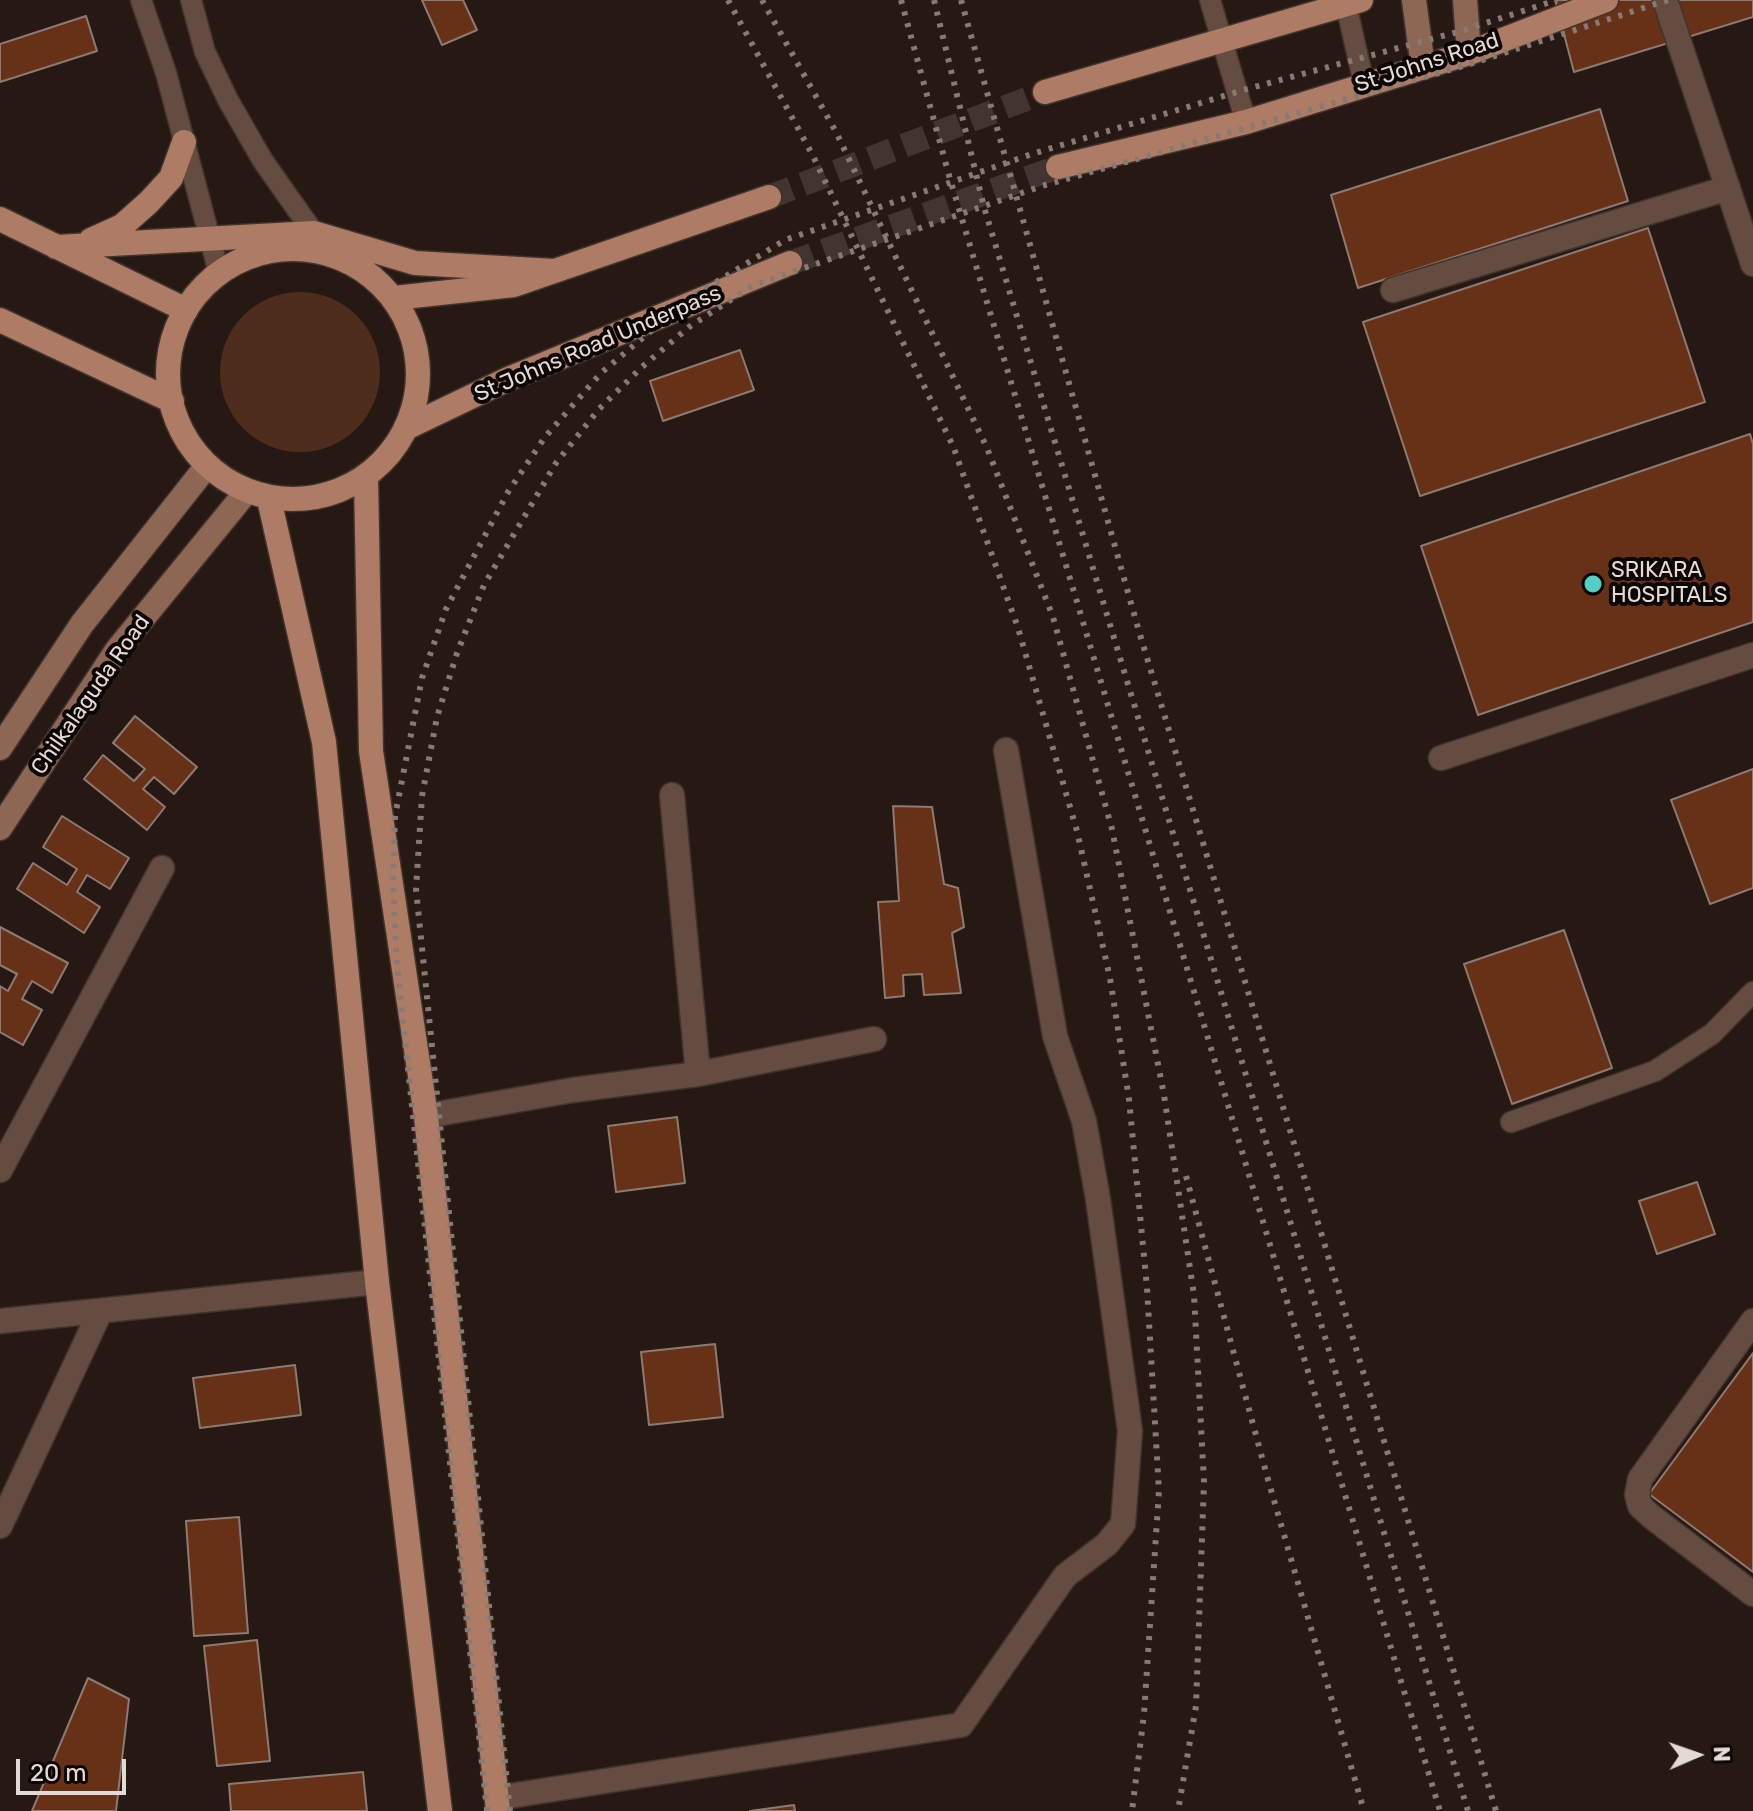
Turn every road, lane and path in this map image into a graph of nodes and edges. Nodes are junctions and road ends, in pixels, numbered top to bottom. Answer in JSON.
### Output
{"nodes":[{"id":1,"x":141,"y":0,"type":"edge"},
{"id":2,"x":191,"y":0,"type":"edge"},
{"id":3,"x":1210,"y":0,"type":"edge"},
{"id":4,"x":1414,"y":0,"type":"edge"},
{"id":5,"x":1465,"y":0,"type":"edge"},
{"id":6,"x":1606,"y":0,"type":"edge"},
{"id":7,"x":1665,"y":0,"type":"edge"},
{"id":8,"x":1351,"y":1,"type":"edge"},
{"id":9,"x":1222,"y":41,"type":"junction"},
{"id":10,"x":1469,"y":53,"type":"junction"},
{"id":11,"x":1423,"y":67,"type":"junction"},
{"id":12,"x":1364,"y":84,"type":"junction"},
{"id":13,"x":1045,"y":92,"type":"tunnel mouth"},
{"id":14,"x":1246,"y":122,"type":"junction"},
{"id":15,"x":184,"y":142,"type":"junction"},
{"id":16,"x":1058,"y":167,"type":"tunnel mouth"},
{"id":17,"x":1728,"y":188,"type":"junction"},
{"id":18,"x":769,"y":197,"type":"tunnel mouth"},
{"id":19,"x":0,"y":219,"type":"edge"},
{"id":20,"x":314,"y":233,"type":"junction"},
{"id":21,"x":211,"y":237,"type":"junction"},
{"id":22,"x":67,"y":246,"type":"junction"},
{"id":23,"x":328,"y":253,"type":"junction"},
{"id":24,"x":790,"y":263,"type":"tunnel mouth"},
{"id":25,"x":1753,"y":264,"type":"edge"},
{"id":26,"x":554,"y":271,"type":"junction"},
{"id":27,"x":219,"y":273,"type":"junction"},
{"id":28,"x":1393,"y":290,"type":"dead end"},
{"id":29,"x":394,"y":298,"type":"junction"},
{"id":30,"x":186,"y":310,"type":"junction"},
{"id":31,"x":0,"y":320,"type":"edge"},
{"id":32,"x":172,"y":401,"type":"junction"},
{"id":33,"x":406,"y":428,"type":"junction"},
{"id":34,"x":206,"y":467,"type":"junction"},
{"id":35,"x":366,"y":477,"type":"junction"},
{"id":36,"x":258,"y":495,"type":"junction"},
{"id":37,"x":1753,"y":655,"type":"edge"},
{"id":38,"x":0,"y":748,"type":"edge"},
{"id":39,"x":1006,"y":750,"type":"dead end"},
{"id":40,"x":1441,"y":758,"type":"dead end"},
{"id":41,"x":672,"y":795,"type":"dead end"},
{"id":42,"x":0,"y":828,"type":"edge"},
{"id":43,"x":162,"y":868,"type":"dead end"},
{"id":44,"x":1753,"y":992,"type":"edge"},
{"id":45,"x":874,"y":1039,"type":"dead end"},
{"id":46,"x":698,"y":1074,"type":"junction"},
{"id":47,"x":426,"y":1116,"type":"junction"},
{"id":48,"x":1511,"y":1122,"type":"dead end"},
{"id":49,"x":0,"y":1170,"type":"edge"},
{"id":50,"x":377,"y":1282,"type":"junction"},
{"id":51,"x":100,"y":1312,"type":"junction"},
{"id":52,"x":0,"y":1321,"type":"edge"},
{"id":53,"x":1753,"y":1321,"type":"edge"},
{"id":54,"x":0,"y":1526,"type":"edge"},
{"id":55,"x":1753,"y":1594,"type":"edge"},
{"id":56,"x":497,"y":1804,"type":"edge"},
{"id":57,"x":440,"y":1811,"type":"edge"}],
"edges":[{"from":1,"to":15,"type":"lane"},
{"from":2,"to":20,"type":"lane"},
{"from":3,"to":9,"type":"lane"},
{"from":4,"to":11,"type":"main road"},
{"from":5,"to":10,"type":"main road"},
{"from":6,"to":10,"type":"main road","name":"St Johns Road"},
{"from":7,"to":17,"type":"street"},
{"from":8,"to":9,"type":"main road"},
{"from":8,"to":12,"type":"lane"},
{"from":9,"to":13,"type":"main road"},
{"from":9,"to":14,"type":"lane"},
{"from":10,"to":11,"type":"main road","name":"St Johns Road"},
{"from":11,"to":12,"type":"main road","name":"St Johns Road"},
{"from":12,"to":14,"type":"main road","name":"St Johns Road"},
{"from":14,"to":16,"type":"main road"},
{"from":15,"to":21,"type":"lane"},
{"from":15,"to":22,"type":"main road"},
{"from":17,"to":25,"type":"street"},
{"from":17,"to":28,"type":"street"},
{"from":18,"to":26,"type":"main road"},
{"from":19,"to":22,"type":"main road"},
{"from":20,"to":21,"type":"main road"},
{"from":20,"to":23,"type":"lane"},
{"from":20,"to":26,"type":"main road"},
{"from":21,"to":22,"type":"main road"},
{"from":21,"to":27,"type":"lane"},
{"from":22,"to":30,"type":"main road"},
{"from":23,"to":27,"type":"main road"},
{"from":23,"to":29,"type":"main road"},
{"from":24,"to":33,"type":"main road","name":"St Johns Road Underpass"},
{"from":26,"to":29,"type":"main road"},
{"from":27,"to":30,"type":"main road"},
{"from":29,"to":33,"type":"main road"},
{"from":30,"to":32,"type":"main road"},
{"from":31,"to":32,"type":"main road"},
{"from":32,"to":34,"type":"main road"},
{"from":33,"to":35,"type":"main road"},
{"from":34,"to":36,"type":"main road"},
{"from":34,"to":38,"type":"main road","name":"Chilkalaguda Road"},
{"from":35,"to":36,"type":"main road"},
{"from":35,"to":47,"type":"main road"},
{"from":36,"to":42,"type":"main road","name":"Chilkalaguda Road"},
{"from":36,"to":50,"type":"main road"},
{"from":37,"to":40,"type":"street"},
{"from":39,"to":56,"type":"street"},
{"from":41,"to":46,"type":"street"},
{"from":43,"to":49,"type":"street"},
{"from":44,"to":48,"type":"lane"},
{"from":45,"to":46,"type":"street"},
{"from":46,"to":47,"type":"street"},
{"from":47,"to":56,"type":"main road"},
{"from":50,"to":51,"type":"street"},
{"from":50,"to":57,"type":"main road"},
{"from":51,"to":52,"type":"street"},
{"from":51,"to":54,"type":"street"},
{"from":53,"to":55,"type":"street"}]}
